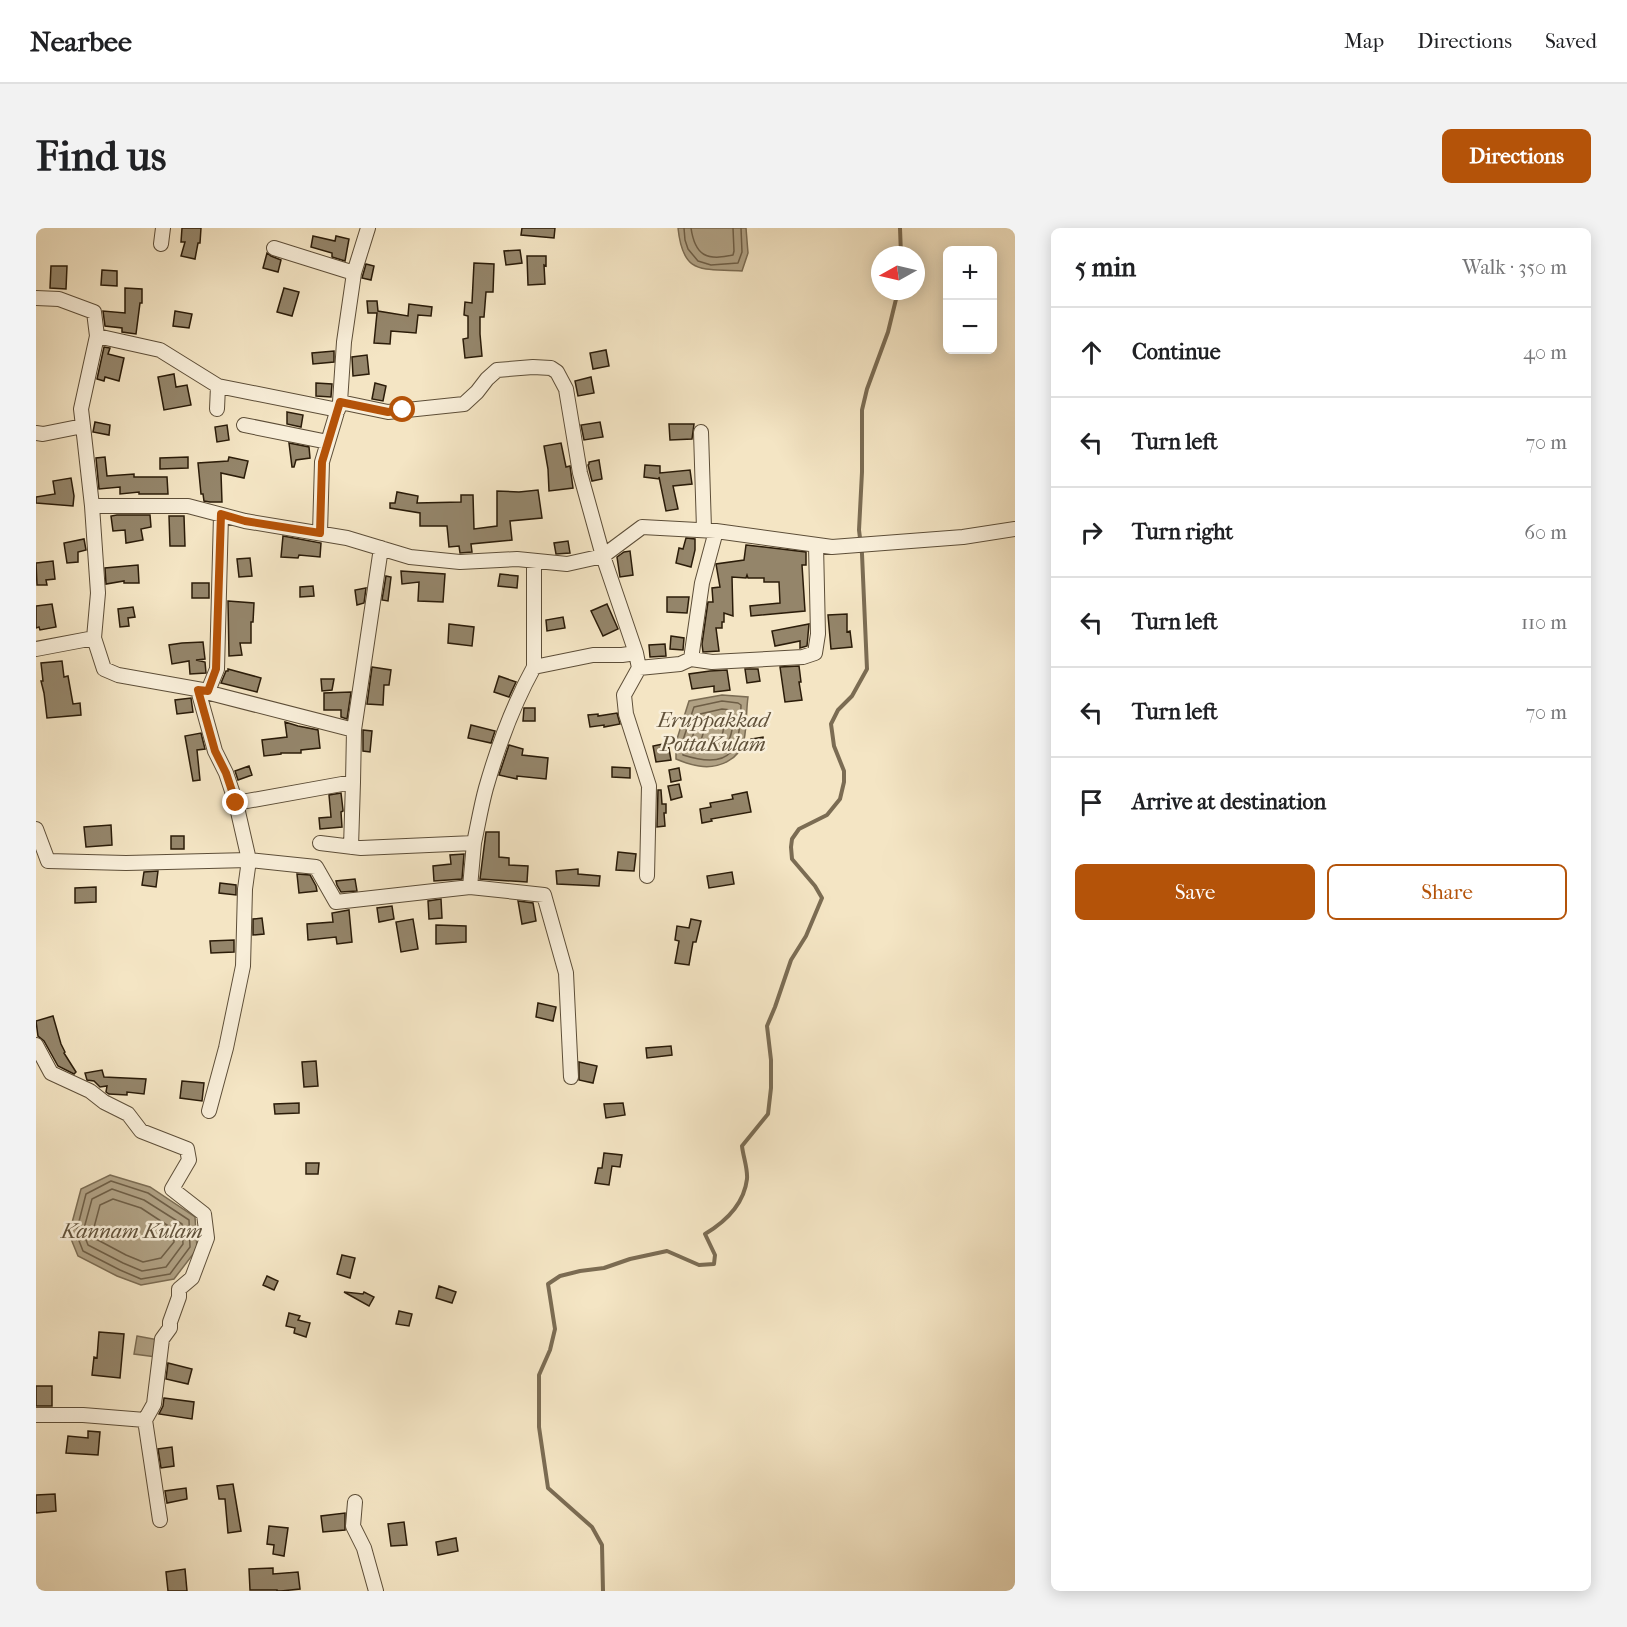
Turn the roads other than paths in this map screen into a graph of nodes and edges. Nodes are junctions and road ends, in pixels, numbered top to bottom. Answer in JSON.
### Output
{"nodes":[{"id":1,"x":163,"y":228,"type":"edge"},
{"id":2,"x":368,"y":228,"type":"edge"},
{"id":3,"x":161,"y":244,"type":"dead end"},
{"id":4,"x":274,"y":248,"type":"dead end"},
{"id":5,"x":354,"y":273,"type":"junction"},
{"id":6,"x":36,"y":298,"type":"edge"},
{"id":7,"x":97,"y":336,"type":"junction"},
{"id":8,"x":218,"y":386,"type":"junction"},
{"id":9,"x":339,"y":406,"type":"junction"},
{"id":10,"x":217,"y":410,"type":"dead end"},
{"id":11,"x":244,"y":425,"type":"dead end"},
{"id":12,"x":83,"y":426,"type":"junction"},
{"id":13,"x":701,"y":432,"type":"dead end"},
{"id":14,"x":36,"y":433,"type":"edge"},
{"id":15,"x":328,"y":441,"type":"junction"},
{"id":16,"x":92,"y":506,"type":"junction"},
{"id":17,"x":221,"y":514,"type":"junction"},
{"id":18,"x":1015,"y":529,"type":"edge"},
{"id":19,"x":710,"y":530,"type":"junction"},
{"id":20,"x":320,"y":533,"type":"junction"},
{"id":21,"x":816,"y":545,"type":"junction"},
{"id":22,"x":381,"y":548,"type":"junction"},
{"id":23,"x":603,"y":556,"type":"junction"},
{"id":24,"x":534,"y":561,"type":"junction"},
{"id":25,"x":94,"y":638,"type":"junction"},
{"id":26,"x":36,"y":649,"type":"edge"},
{"id":27,"x":636,"y":653,"type":"junction"},
{"id":28,"x":691,"y":659,"type":"junction"},
{"id":29,"x":534,"y":667,"type":"junction"},
{"id":30,"x":639,"y":668,"type":"junction"},
{"id":31,"x":198,"y":690,"type":"junction"},
{"id":32,"x":354,"y":730,"type":"junction"},
{"id":33,"x":353,"y":782,"type":"junction"},
{"id":34,"x":236,"y":803,"type":"junction"},
{"id":35,"x":36,"y":829,"type":"edge"},
{"id":36,"x":320,"y":843,"type":"dead end"},
{"id":37,"x":474,"y":843,"type":"junction"},
{"id":38,"x":351,"y":847,"type":"junction"},
{"id":39,"x":249,"y":860,"type":"junction"},
{"id":40,"x":647,"y":876,"type":"dead end"},
{"id":41,"x":470,"y":887,"type":"junction"},
{"id":42,"x":36,"y":1045,"type":"edge"},
{"id":43,"x":571,"y":1077,"type":"dead end"},
{"id":44,"x":209,"y":1111,"type":"dead end"},
{"id":45,"x":36,"y":1415,"type":"edge"},
{"id":46,"x":145,"y":1420,"type":"junction"},
{"id":47,"x":355,"y":1502,"type":"dead end"},
{"id":48,"x":160,"y":1520,"type":"dead end"},
{"id":49,"x":376,"y":1591,"type":"edge"}],
"edges":[{"from":1,"to":3,"type":"street"},
{"from":2,"to":5,"type":"street"},
{"from":4,"to":5,"type":"street"},
{"from":5,"to":9,"type":"street"},
{"from":6,"to":7,"type":"street"},
{"from":7,"to":8,"type":"street"},
{"from":7,"to":12,"type":"street"},
{"from":8,"to":9,"type":"street"},
{"from":8,"to":10,"type":"street"},
{"from":9,"to":15,"type":"street"},
{"from":9,"to":23,"type":"street"},
{"from":11,"to":15,"type":"street"},
{"from":12,"to":14,"type":"street"},
{"from":12,"to":16,"type":"street"},
{"from":13,"to":19,"type":"street"},
{"from":15,"to":20,"type":"street"},
{"from":16,"to":17,"type":"street"},
{"from":16,"to":25,"type":"street"},
{"from":17,"to":20,"type":"street"},
{"from":17,"to":31,"type":"street"},
{"from":18,"to":21,"type":"street"},
{"from":19,"to":21,"type":"street"},
{"from":19,"to":23,"type":"street"},
{"from":19,"to":28,"type":"street"},
{"from":20,"to":22,"type":"street"},
{"from":21,"to":28,"type":"street"},
{"from":22,"to":24,"type":"street"},
{"from":22,"to":32,"type":"street"},
{"from":23,"to":24,"type":"street"},
{"from":23,"to":27,"type":"street"},
{"from":24,"to":29,"type":"street"},
{"from":25,"to":26,"type":"street"},
{"from":25,"to":31,"type":"street"},
{"from":27,"to":29,"type":"street"},
{"from":27,"to":30,"type":"street"},
{"from":28,"to":30,"type":"street"},
{"from":29,"to":37,"type":"street"},
{"from":30,"to":40,"type":"street"},
{"from":31,"to":32,"type":"street"},
{"from":31,"to":34,"type":"street"},
{"from":32,"to":33,"type":"street"},
{"from":33,"to":34,"type":"street"},
{"from":33,"to":38,"type":"street"},
{"from":34,"to":39,"type":"street"},
{"from":35,"to":39,"type":"street"},
{"from":36,"to":38,"type":"street"},
{"from":37,"to":38,"type":"street"},
{"from":37,"to":41,"type":"street"},
{"from":39,"to":41,"type":"street"},
{"from":39,"to":44,"type":"street"},
{"from":41,"to":43,"type":"street"},
{"from":42,"to":46,"type":"street"},
{"from":45,"to":46,"type":"street"},
{"from":46,"to":48,"type":"street"},
{"from":47,"to":49,"type":"street"}]}
